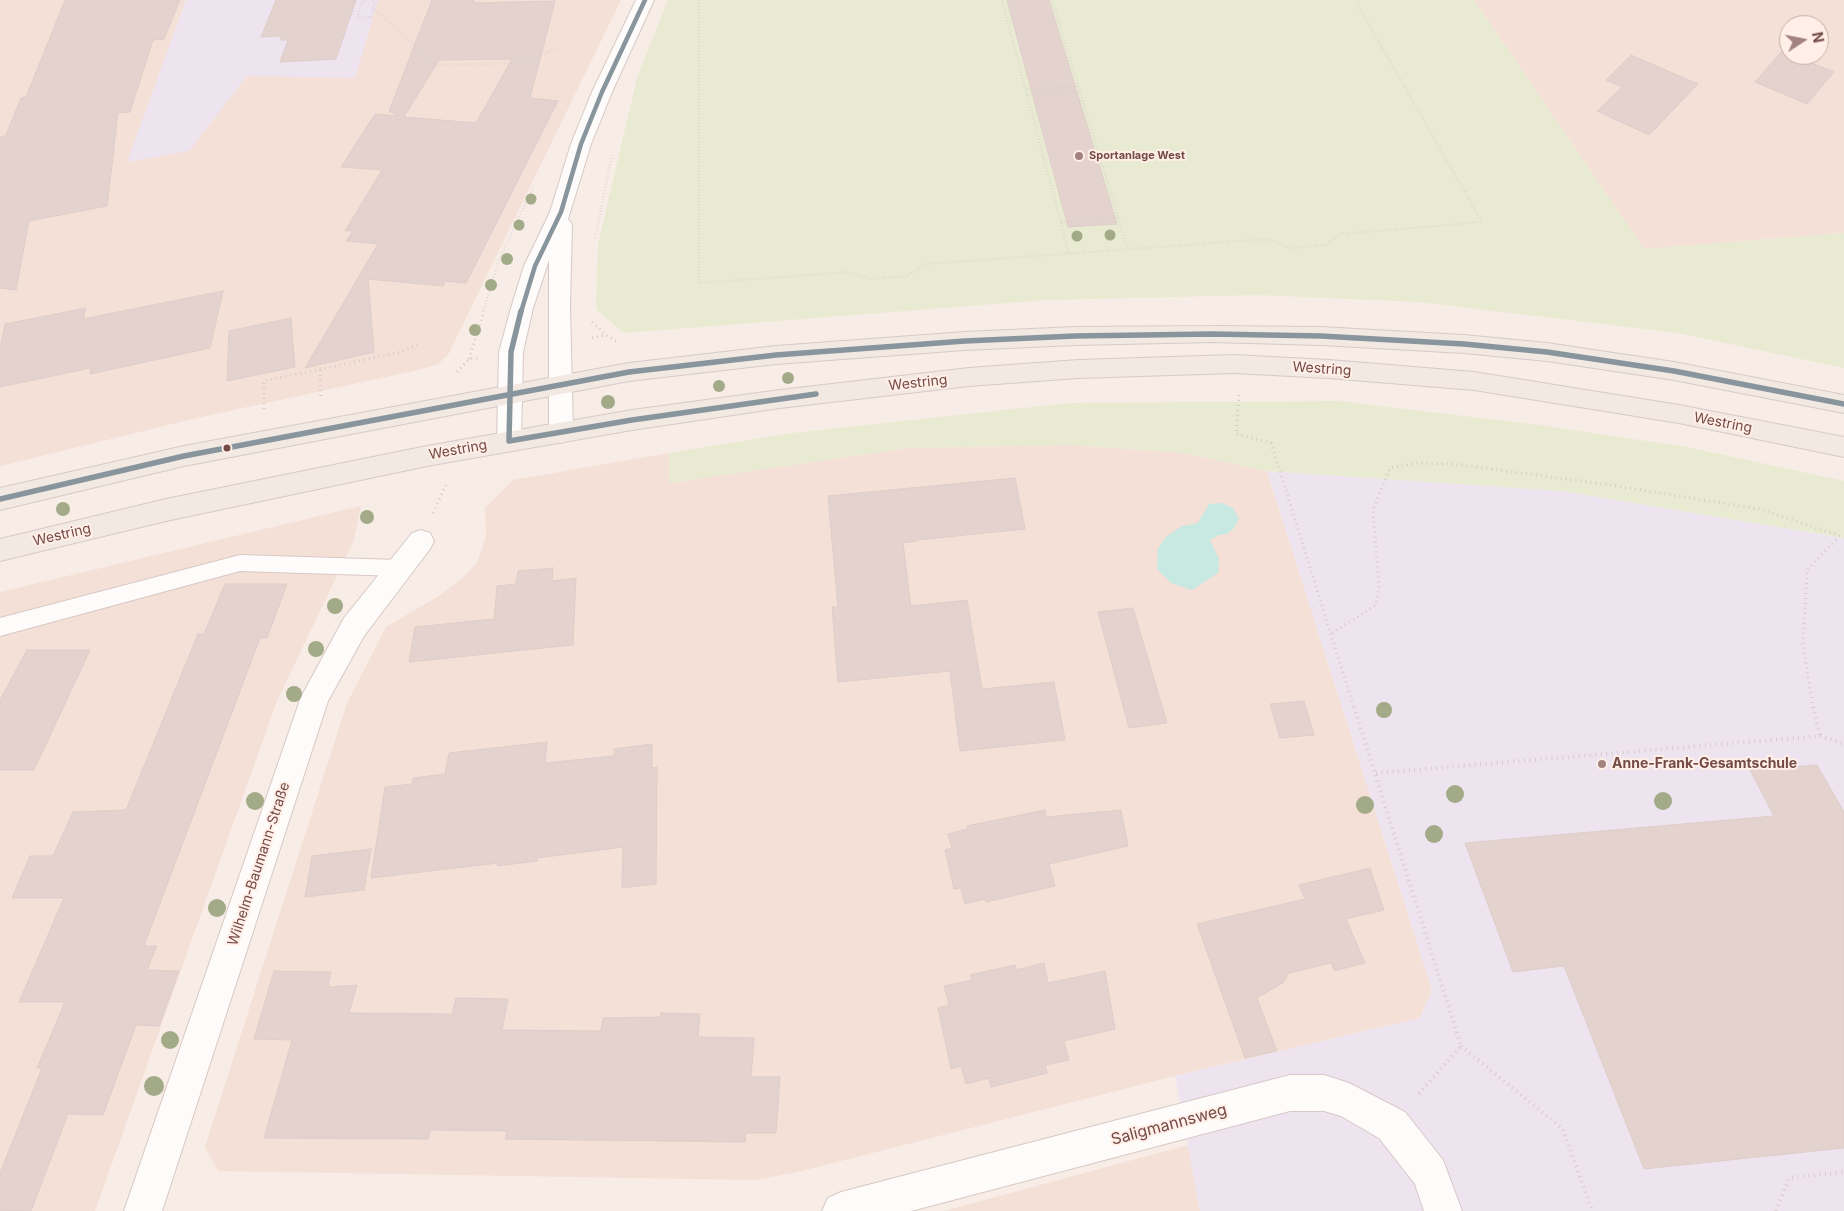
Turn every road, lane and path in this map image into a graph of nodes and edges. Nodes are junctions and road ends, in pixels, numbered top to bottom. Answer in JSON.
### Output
{"nodes":[{"id":1,"x":368,"y":0,"type":"edge"},
{"id":2,"x":645,"y":0,"type":"edge"},
{"id":3,"x":699,"y":0,"type":"edge"},
{"id":4,"x":1002,"y":0,"type":"edge"},
{"id":5,"x":1052,"y":0,"type":"edge"},
{"id":6,"x":1355,"y":0,"type":"edge"},
{"id":7,"x":373,"y":8,"type":"junction"},
{"id":8,"x":554,"y":48,"type":"dead end"},
{"id":9,"x":1079,"y":86,"type":"junction"},
{"id":10,"x":1026,"y":89,"type":"junction"},
{"id":11,"x":1080,"y":91,"type":"junction"},
{"id":12,"x":1027,"y":95,"type":"junction"},
{"id":13,"x":612,"y":154,"type":"dead end"},
{"id":14,"x":561,"y":212,"type":"junction"},
{"id":15,"x":1119,"y":217,"type":"junction"},
{"id":16,"x":1061,"y":222,"type":"junction"},
{"id":17,"x":595,"y":238,"type":"dead end"},
{"id":18,"x":1128,"y":250,"type":"junction"},
{"id":19,"x":1069,"y":254,"type":"junction"},
{"id":20,"x":590,"y":316,"type":"dead end"},
{"id":21,"x":606,"y":336,"type":"junction"},
{"id":22,"x":589,"y":338,"type":"dead end"},
{"id":23,"x":622,"y":344,"type":"dead end"},
{"id":24,"x":418,"y":345,"type":"dead end"},
{"id":25,"x":484,"y":357,"type":"dead end"},
{"id":26,"x":320,"y":370,"type":"junction"},
{"id":27,"x":453,"y":376,"type":"dead end"},
{"id":28,"x":560,"y":385,"type":"junction"},
{"id":29,"x":510,"y":394,"type":"junction"},
{"id":30,"x":1230,"y":395,"type":"dead end"},
{"id":31,"x":1844,"y":404,"type":"edge"},
{"id":32,"x":321,"y":406,"type":"dead end"},
{"id":33,"x":264,"y":418,"type":"dead end"},
{"id":34,"x":561,"y":433,"type":"junction"},
{"id":35,"x":509,"y":441,"type":"junction"},
{"id":36,"x":1844,"y":447,"type":"edge"},
{"id":37,"x":450,"y":478,"type":"dead end"},
{"id":38,"x":0,"y":499,"type":"edge"},
{"id":39,"x":1839,"y":536,"type":"junction"},
{"id":40,"x":1844,"y":536,"type":"edge"},
{"id":41,"x":421,"y":541,"type":"joint"},
{"id":42,"x":0,"y":550,"type":"edge"},
{"id":43,"x":399,"y":568,"type":"junction"},
{"id":44,"x":0,"y":627,"type":"edge"},
{"id":45,"x":1332,"y":633,"type":"junction"},
{"id":46,"x":1820,"y":736,"type":"junction"},
{"id":47,"x":1844,"y":744,"type":"edge"},
{"id":48,"x":1376,"y":773,"type":"junction"},
{"id":49,"x":1461,"y":1046,"type":"junction"},
{"id":50,"x":1392,"y":1125,"type":"junction"},
{"id":51,"x":1844,"y":1172,"type":"edge"},
{"id":52,"x":143,"y":1211,"type":"edge"},
{"id":53,"x":844,"y":1211,"type":"edge"},
{"id":54,"x":1443,"y":1211,"type":"edge"},
{"id":55,"x":1592,"y":1211,"type":"edge"},
{"id":56,"x":1776,"y":1211,"type":"edge"}],
"edges":[{"from":1,"to":7,"type":"path"},
{"from":1,"to":7,"type":"path"},
{"from":2,"to":14,"type":"street"},
{"from":3,"to":19,"type":"path"},
{"from":4,"to":10,"type":"path"},
{"from":5,"to":9,"type":"path"},
{"from":6,"to":18,"type":"path"},
{"from":7,"to":8,"type":"path"},
{"from":9,"to":10,"type":"path"},
{"from":9,"to":11,"type":"path"},
{"from":10,"to":12,"type":"path"},
{"from":11,"to":12,"type":"path"},
{"from":11,"to":15,"type":"path"},
{"from":12,"to":16,"type":"path"},
{"from":13,"to":17,"type":"path"},
{"from":14,"to":28,"type":"street"},
{"from":14,"to":29,"type":"street"},
{"from":15,"to":16,"type":"path"},
{"from":15,"to":18,"type":"path"},
{"from":16,"to":19,"type":"path"},
{"from":18,"to":19,"type":"path"},
{"from":20,"to":21,"type":"path"},
{"from":21,"to":22,"type":"path"},
{"from":21,"to":23,"type":"path"},
{"from":24,"to":26,"type":"path"},
{"from":25,"to":27,"type":"path"},
{"from":26,"to":32,"type":"path"},
{"from":26,"to":33,"type":"path"},
{"from":28,"to":29,"type":"main road"},
{"from":28,"to":31,"type":"main road"},
{"from":28,"to":34,"type":"street"},
{"from":29,"to":35,"type":"street"},
{"from":29,"to":38,"type":"main road"},
{"from":30,"to":45,"type":"path"},
{"from":34,"to":35,"type":"main road","name":"Westring"},
{"from":34,"to":36,"type":"main road","name":"Westring"},
{"from":35,"to":42,"type":"main road","name":"Westring"},
{"from":37,"to":41,"type":"path"},
{"from":39,"to":40,"type":"path"},
{"from":39,"to":45,"type":"path"},
{"from":39,"to":46,"type":"path"},
{"from":41,"to":43,"type":"street","name":"Wilhelm-Baumann-Straße"},
{"from":43,"to":44,"type":"lane"},
{"from":43,"to":52,"type":"street","name":"Wilhelm-Baumann-Straße"},
{"from":45,"to":48,"type":"path"},
{"from":46,"to":47,"type":"path"},
{"from":46,"to":48,"type":"path"},
{"from":48,"to":49,"type":"path"},
{"from":49,"to":50,"type":"path"},
{"from":49,"to":55,"type":"path"},
{"from":50,"to":53,"type":"street","name":"Saligmannsweg"},
{"from":50,"to":54,"type":"street","name":"Saligmannsweg"},
{"from":51,"to":56,"type":"path"}]}
